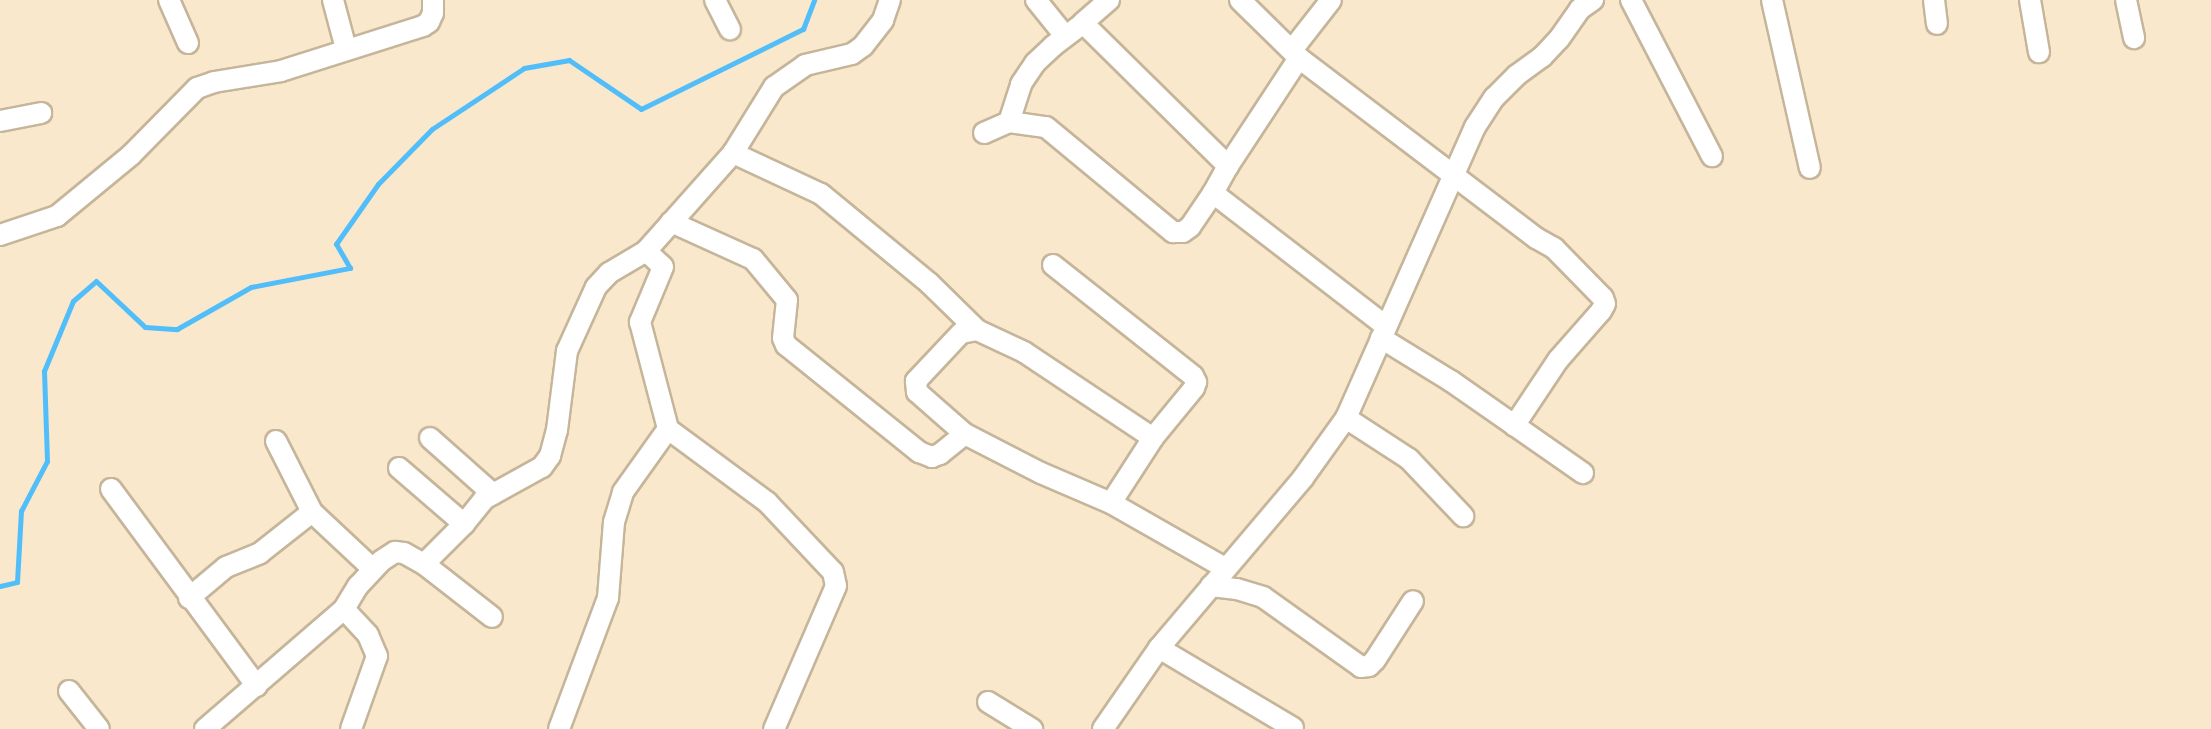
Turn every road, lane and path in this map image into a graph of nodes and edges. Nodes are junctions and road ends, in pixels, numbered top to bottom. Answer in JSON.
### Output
{"nodes":[{"id":1,"x":170,"y":0,"type":"edge"},
{"id":2,"x":333,"y":0,"type":"edge"},
{"id":3,"x":433,"y":0,"type":"edge"},
{"id":4,"x":715,"y":0,"type":"edge"},
{"id":5,"x":890,"y":0,"type":"edge"},
{"id":6,"x":1036,"y":0,"type":"edge"},
{"id":7,"x":1108,"y":0,"type":"edge"},
{"id":8,"x":1240,"y":0,"type":"edge"},
{"id":9,"x":1331,"y":0,"type":"edge"},
{"id":10,"x":1593,"y":0,"type":"edge"},
{"id":11,"x":1631,"y":0,"type":"edge"},
{"id":12,"x":1772,"y":0,"type":"edge"},
{"id":13,"x":1934,"y":0,"type":"edge"},
{"id":14,"x":2030,"y":0,"type":"edge"},
{"id":15,"x":2126,"y":0,"type":"edge"},
{"id":16,"x":1083,"y":23,"type":"junction"},
{"id":17,"x":1937,"y":24,"type":"dead end"},
{"id":18,"x":730,"y":29,"type":"dead end"},
{"id":19,"x":1065,"y":36,"type":"junction"},
{"id":20,"x":2134,"y":38,"type":"dead end"},
{"id":21,"x":188,"y":43,"type":"dead end"},
{"id":22,"x":346,"y":49,"type":"junction"},
{"id":23,"x":2039,"y":52,"type":"dead end"},
{"id":24,"x":1295,"y":54,"type":"junction"},
{"id":25,"x":41,"y":113,"type":"dead end"},
{"id":26,"x":0,"y":121,"type":"edge"},
{"id":27,"x":1009,"y":122,"type":"junction"},
{"id":28,"x":984,"y":133,"type":"dead end"},
{"id":29,"x":733,"y":153,"type":"junction"},
{"id":30,"x":1712,"y":156,"type":"dead end"},
{"id":31,"x":1228,"y":166,"type":"junction"},
{"id":32,"x":1810,"y":168,"type":"dead end"},
{"id":33,"x":1453,"y":173,"type":"junction"},
{"id":34,"x":1213,"y":193,"type":"junction"},
{"id":35,"x":671,"y":222,"type":"junction"},
{"id":36,"x":0,"y":235,"type":"edge"},
{"id":37,"x":646,"y":251,"type":"junction"},
{"id":38,"x":1053,"y":265,"type":"dead end"},
{"id":39,"x":977,"y":330,"type":"junction"},
{"id":40,"x":1383,"y":332,"type":"junction"},
{"id":41,"x":1346,"y":418,"type":"junction"},
{"id":42,"x":1514,"y":426,"type":"junction"},
{"id":43,"x":668,"y":429,"type":"junction"},
{"id":44,"x":965,"y":434,"type":"junction"},
{"id":45,"x":430,"y":438,"type":"dead end"},
{"id":46,"x":1153,"y":438,"type":"junction"},
{"id":47,"x":276,"y":441,"type":"dead end"},
{"id":48,"x":399,"y":468,"type":"dead end"},
{"id":49,"x":1582,"y":473,"type":"dead end"},
{"id":50,"x":111,"y":489,"type":"dead end"},
{"id":51,"x":493,"y":494,"type":"junction"},
{"id":52,"x":1111,"y":503,"type":"junction"},
{"id":53,"x":312,"y":512,"type":"junction"},
{"id":54,"x":1463,"y":516,"type":"dead end"},
{"id":55,"x":464,"y":524,"type":"junction"},
{"id":56,"x":424,"y":564,"type":"junction"},
{"id":57,"x":1225,"y":568,"type":"junction"},
{"id":58,"x":373,"y":569,"type":"junction"},
{"id":59,"x":1211,"y":586,"type":"junction"},
{"id":60,"x":189,"y":598,"type":"junction"},
{"id":61,"x":1413,"y":601,"type":"dead end"},
{"id":62,"x":344,"y":609,"type":"junction"},
{"id":63,"x":492,"y":617,"type":"dead end"},
{"id":64,"x":1159,"y":648,"type":"junction"},
{"id":65,"x":257,"y":686,"type":"junction"},
{"id":66,"x":69,"y":691,"type":"dead end"},
{"id":67,"x":988,"y":702,"type":"dead end"},
{"id":68,"x":1293,"y":728,"type":"edge"},
{"id":69,"x":99,"y":729,"type":"edge"},
{"id":70,"x":205,"y":729,"type":"edge"},
{"id":71,"x":351,"y":729,"type":"edge"},
{"id":72,"x":559,"y":729,"type":"edge"},
{"id":73,"x":774,"y":729,"type":"edge"},
{"id":74,"x":1032,"y":729,"type":"edge"},
{"id":75,"x":1103,"y":729,"type":"edge"}],
"edges":[{"from":1,"to":21,"type":"street"},
{"from":2,"to":22,"type":"street"},
{"from":3,"to":22,"type":"street"},
{"from":4,"to":18,"type":"street"},
{"from":5,"to":29,"type":"street"},
{"from":6,"to":19,"type":"street"},
{"from":7,"to":16,"type":"street"},
{"from":8,"to":24,"type":"street"},
{"from":9,"to":24,"type":"street"},
{"from":10,"to":33,"type":"street"},
{"from":11,"to":30,"type":"street"},
{"from":12,"to":32,"type":"street"},
{"from":13,"to":17,"type":"street"},
{"from":14,"to":23,"type":"street"},
{"from":15,"to":20,"type":"street"},
{"from":16,"to":19,"type":"street"},
{"from":16,"to":31,"type":"street"},
{"from":19,"to":27,"type":"street"},
{"from":22,"to":36,"type":"street"},
{"from":24,"to":31,"type":"street"},
{"from":24,"to":33,"type":"street"},
{"from":25,"to":26,"type":"street"},
{"from":27,"to":28,"type":"street"},
{"from":27,"to":34,"type":"street"},
{"from":29,"to":35,"type":"street"},
{"from":29,"to":39,"type":"street"},
{"from":31,"to":34,"type":"street"},
{"from":33,"to":40,"type":"street"},
{"from":33,"to":42,"type":"street"},
{"from":34,"to":40,"type":"street"},
{"from":35,"to":37,"type":"street"},
{"from":35,"to":44,"type":"street"},
{"from":37,"to":43,"type":"street"},
{"from":37,"to":51,"type":"street"},
{"from":38,"to":46,"type":"street"},
{"from":39,"to":44,"type":"street"},
{"from":39,"to":46,"type":"street"},
{"from":40,"to":41,"type":"street"},
{"from":40,"to":42,"type":"street"},
{"from":41,"to":54,"type":"street"},
{"from":41,"to":57,"type":"street"},
{"from":42,"to":49,"type":"street"},
{"from":43,"to":72,"type":"street"},
{"from":43,"to":73,"type":"street"},
{"from":44,"to":52,"type":"street"},
{"from":45,"to":51,"type":"street"},
{"from":46,"to":52,"type":"street"},
{"from":47,"to":53,"type":"street"},
{"from":48,"to":55,"type":"street"},
{"from":50,"to":60,"type":"street"},
{"from":51,"to":55,"type":"street"},
{"from":52,"to":57,"type":"street"},
{"from":53,"to":58,"type":"street"},
{"from":53,"to":60,"type":"street"},
{"from":55,"to":56,"type":"street"},
{"from":56,"to":58,"type":"street"},
{"from":56,"to":63,"type":"street"},
{"from":57,"to":59,"type":"street"},
{"from":58,"to":62,"type":"street"},
{"from":59,"to":61,"type":"street"},
{"from":59,"to":64,"type":"street"},
{"from":60,"to":65,"type":"street"},
{"from":62,"to":65,"type":"street"},
{"from":62,"to":71,"type":"street"},
{"from":64,"to":68,"type":"street"},
{"from":64,"to":75,"type":"street"},
{"from":65,"to":70,"type":"street"},
{"from":66,"to":69,"type":"street"},
{"from":67,"to":74,"type":"street"}]}
